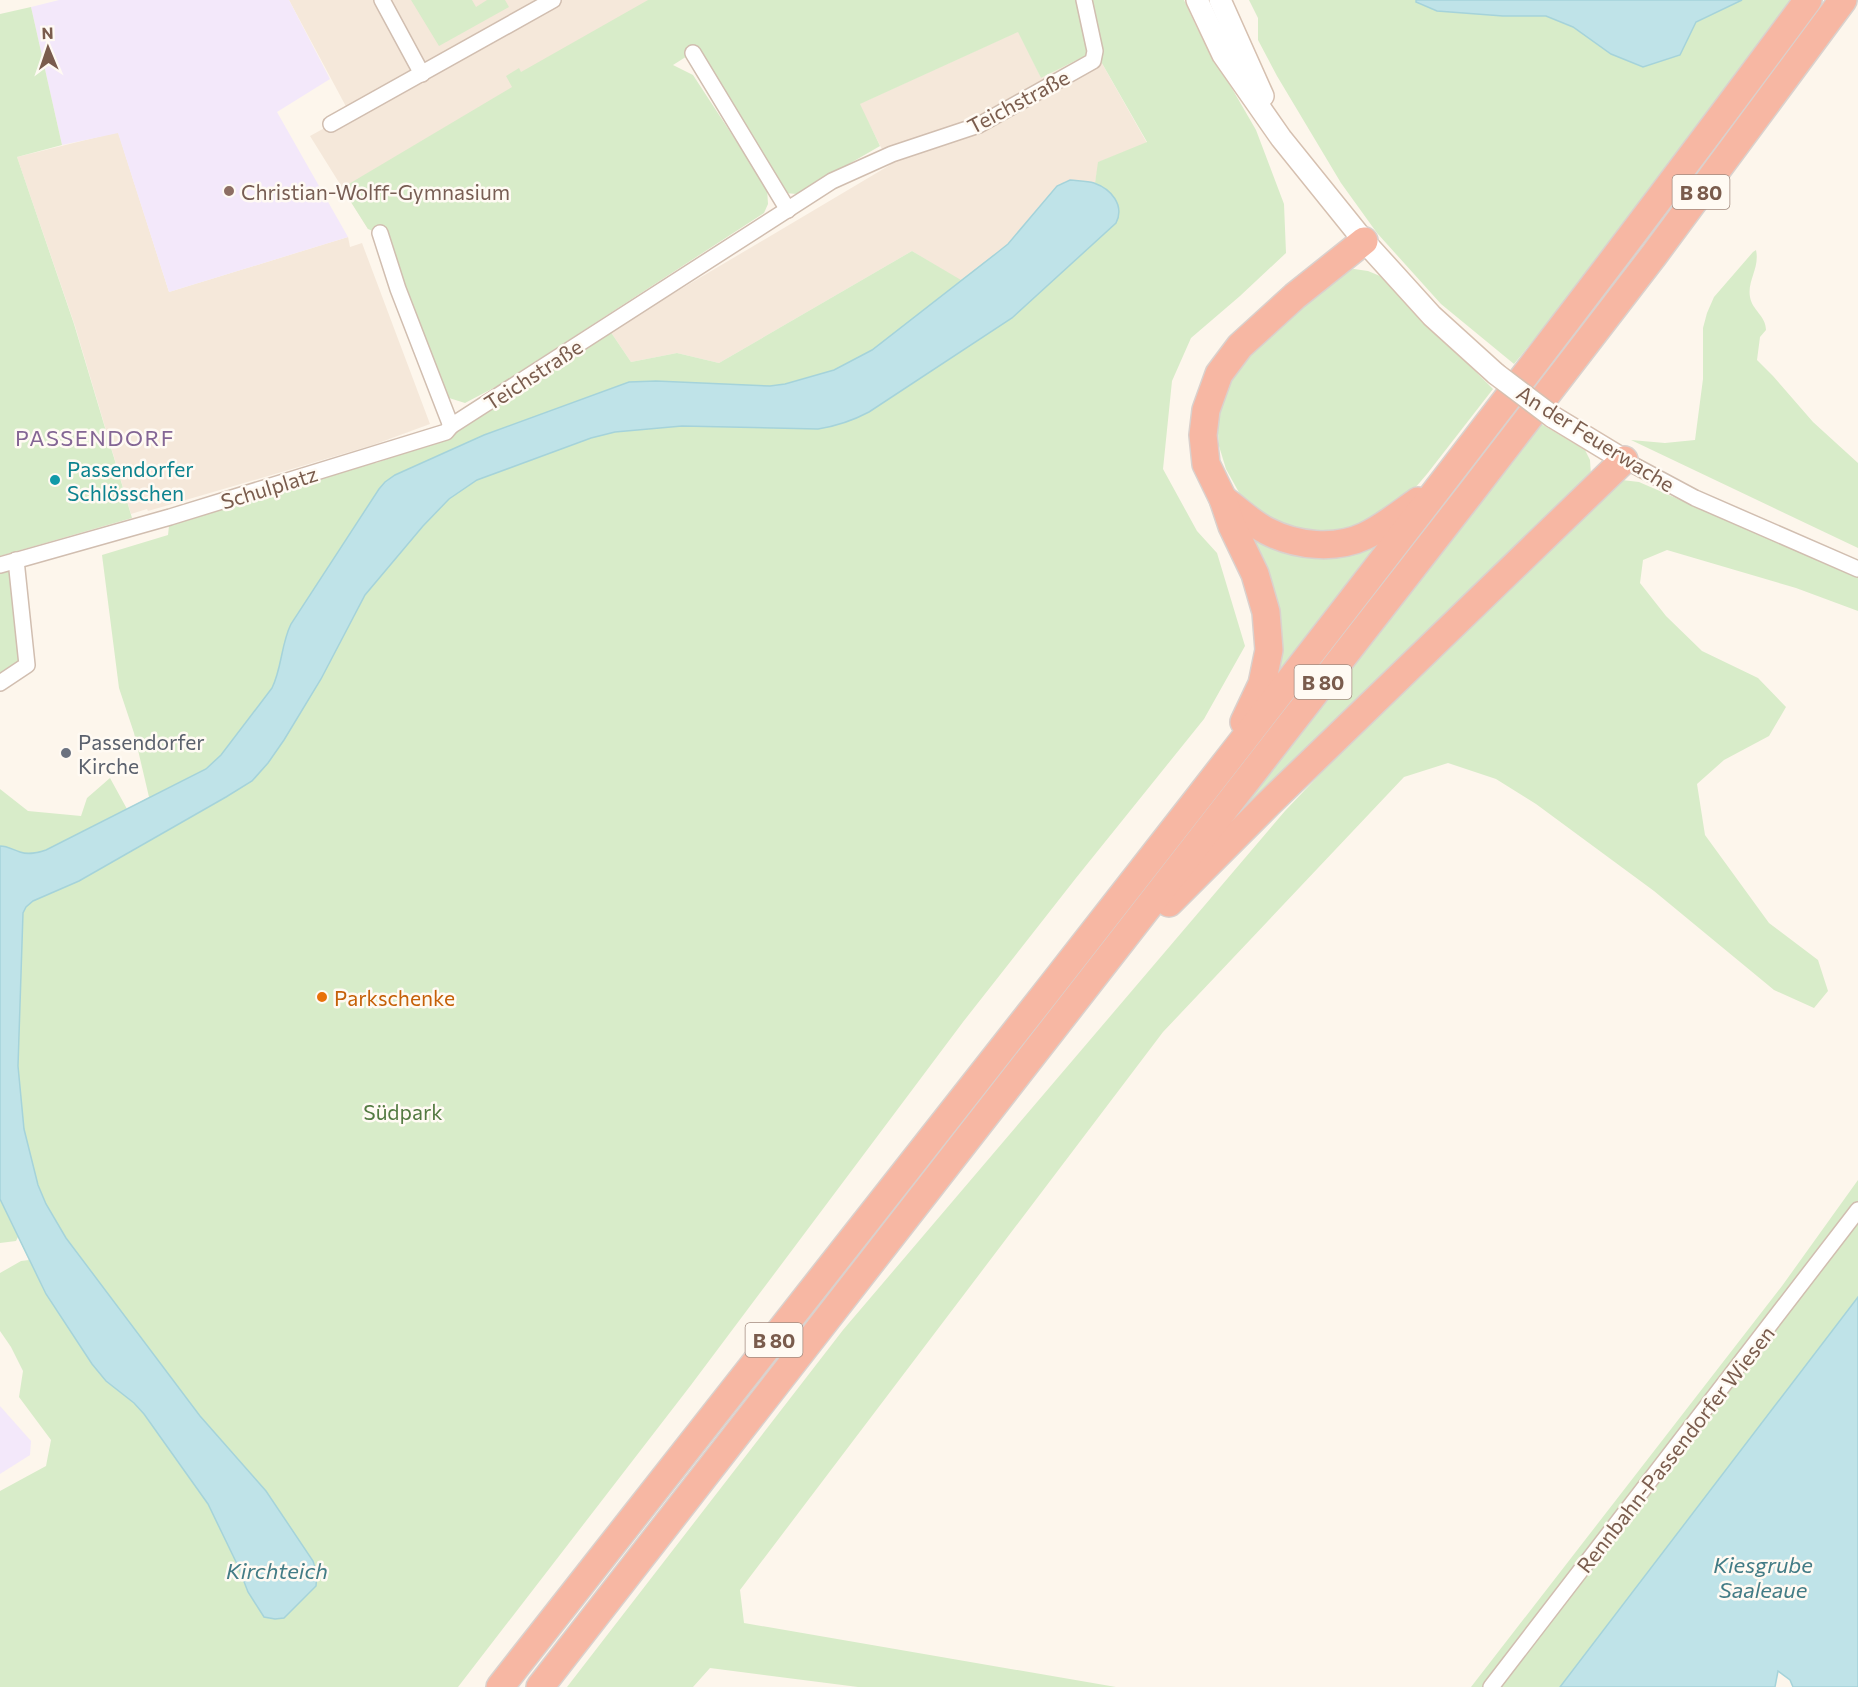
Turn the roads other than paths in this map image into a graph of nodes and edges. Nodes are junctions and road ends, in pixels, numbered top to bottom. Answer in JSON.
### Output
{"nodes":[{"id":1,"x":382,"y":0,"type":"edge"},
{"id":2,"x":1084,"y":0,"type":"edge"},
{"id":3,"x":1197,"y":0,"type":"edge"},
{"id":4,"x":1220,"y":0,"type":"edge"},
{"id":5,"x":1808,"y":0,"type":"edge"},
{"id":6,"x":1843,"y":0,"type":"edge"},
{"id":7,"x":543,"y":3,"type":"edge"},
{"id":8,"x":693,"y":53,"type":"dead end"},
{"id":9,"x":422,"y":74,"type":"junction"},
{"id":10,"x":331,"y":124,"type":"dead end"},
{"id":11,"x":1281,"y":138,"type":"junction"},
{"id":12,"x":788,"y":210,"type":"junction"},
{"id":13,"x":380,"y":233,"type":"dead end"},
{"id":14,"x":1364,"y":241,"type":"junction"},
{"id":15,"x":450,"y":426,"type":"junction"},
{"id":16,"x":1624,"y":460,"type":"junction"},
{"id":17,"x":1444,"y":482,"type":"junction"},
{"id":18,"x":1223,"y":499,"type":"junction"},
{"id":19,"x":16,"y":560,"type":"junction"},
{"id":20,"x":0,"y":565,"type":"edge"},
{"id":21,"x":1858,"y":569,"type":"edge"},
{"id":22,"x":0,"y":683,"type":"edge"},
{"id":23,"x":1219,"y":771,"type":"junction"},
{"id":24,"x":1121,"y":941,"type":"junction"},
{"id":25,"x":1858,"y":1210,"type":"edge"},
{"id":26,"x":500,"y":1687,"type":"edge"},
{"id":27,"x":540,"y":1687,"type":"edge"},
{"id":28,"x":1491,"y":1687,"type":"edge"}],
"edges":[{"from":1,"to":9,"type":"street"},
{"from":2,"to":12,"type":"street","name":"Teichstraße"},
{"from":3,"to":11,"type":"street","name":"An der Feuerwache"},
{"from":4,"to":11,"type":"street","name":"An der Feuerwache"},
{"from":5,"to":17,"type":"highway","number":"B 80"},
{"from":6,"to":24,"type":"highway","number":"B 80"},
{"from":7,"to":9,"type":"street"},
{"from":8,"to":12,"type":"street"},
{"from":9,"to":10,"type":"street"},
{"from":11,"to":14,"type":"street","name":"An der Feuerwache"},
{"from":12,"to":15,"type":"street","name":"Teichstraße"},
{"from":13,"to":15,"type":"street"},
{"from":14,"to":16,"type":"street","name":"An der Feuerwache","bridge":true},
{"from":14,"to":18,"type":"highway"},
{"from":15,"to":19,"type":"street","name":"Schulplatz"},
{"from":16,"to":21,"type":"street","name":"An der Feuerwache"},
{"from":16,"to":24,"type":"highway"},
{"from":17,"to":18,"type":"highway"},
{"from":17,"to":23,"type":"highway","number":"B 80"},
{"from":18,"to":23,"type":"highway"},
{"from":19,"to":20,"type":"street","name":"Schulplatz"},
{"from":19,"to":22,"type":"street"},
{"from":23,"to":26,"type":"highway","number":"B 80"},
{"from":24,"to":27,"type":"highway","number":"B 80"},
{"from":25,"to":28,"type":"street","name":"Rennbahn-Passendorfer Wiesen"}]}
